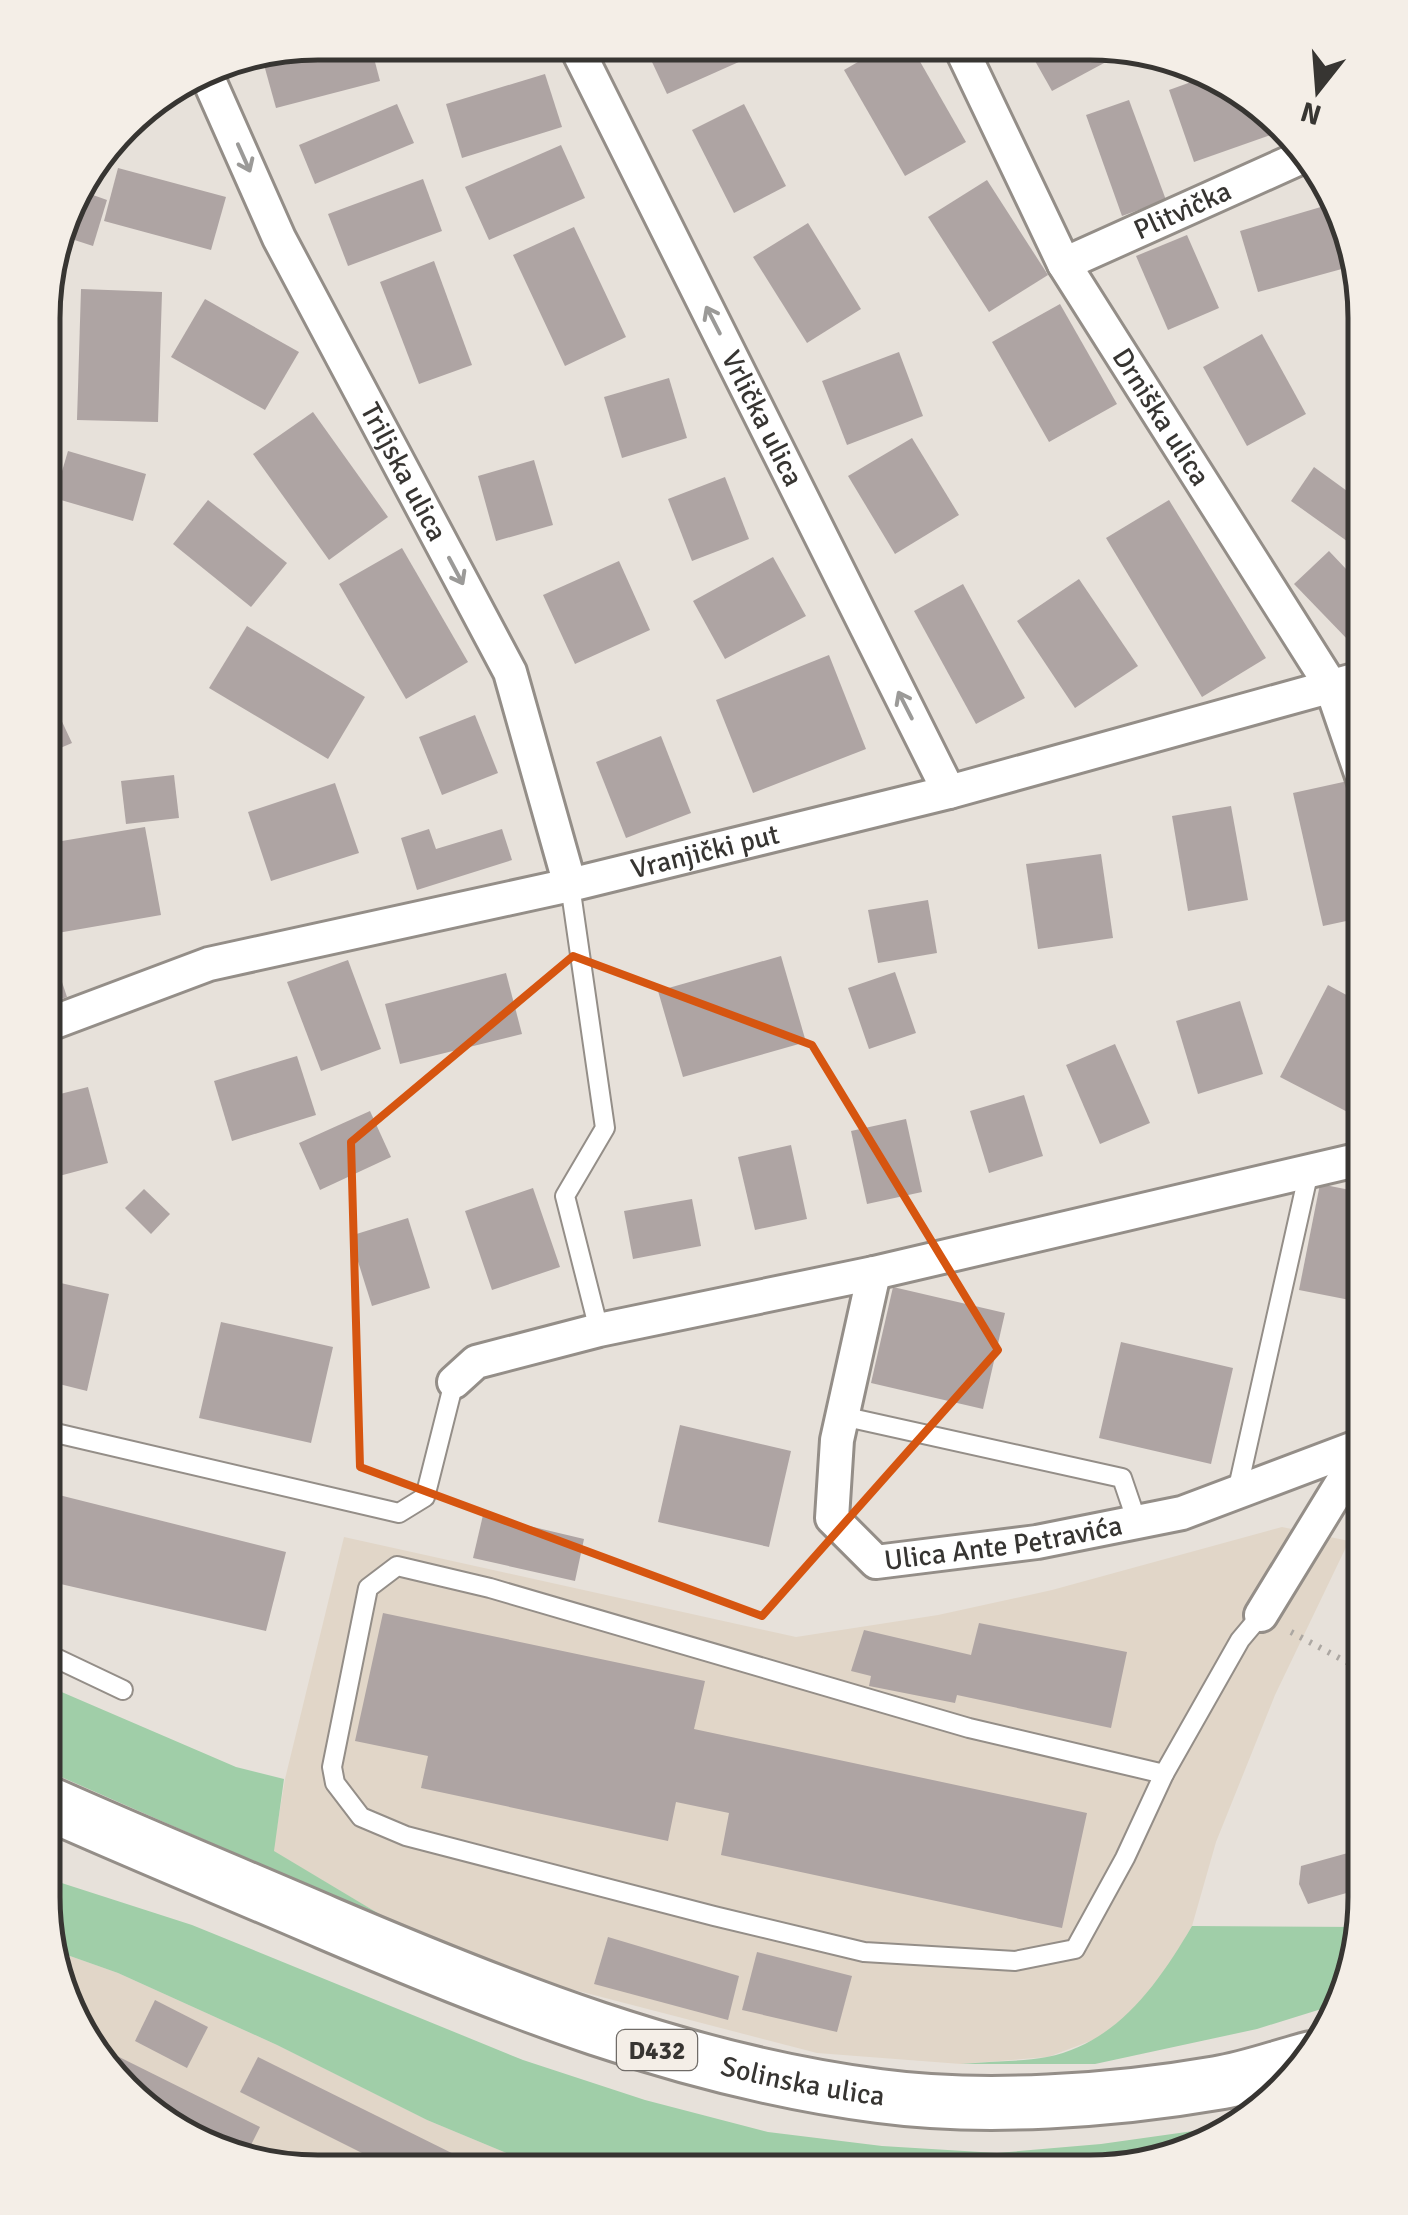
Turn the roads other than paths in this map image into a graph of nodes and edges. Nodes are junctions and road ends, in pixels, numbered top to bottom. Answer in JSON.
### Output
{"nodes":[{"id":1,"x":968,"y":60,"type":"edge"},
{"id":2,"x":583,"y":61,"type":"edge"},
{"id":3,"x":211,"y":84,"type":"edge"},
{"id":4,"x":1294,"y":160,"type":"edge"},
{"id":5,"x":1064,"y":264,"type":"junction"},
{"id":6,"x":1348,"y":682,"type":"edge"},
{"id":7,"x":1332,"y":686,"type":"junction"},
{"id":8,"x":1348,"y":734,"type":"edge"},
{"id":9,"x":949,"y":792,"type":"junction"},
{"id":10,"x":570,"y":885,"type":"junction"},
{"id":11,"x":60,"y":1020,"type":"edge"},
{"id":12,"x":1347,"y":1162,"type":"edge"},
{"id":13,"x":1308,"y":1171,"type":"junction"},
{"id":14,"x":874,"y":1274,"type":"junction"},
{"id":15,"x":600,"y":1330,"type":"junction"},
{"id":16,"x":454,"y":1382,"type":"joint"},
{"id":17,"x":842,"y":1416,"type":"junction"},
{"id":18,"x":60,"y":1433,"type":"edge"},
{"id":19,"x":1347,"y":1451,"type":"edge"},
{"id":20,"x":1347,"y":1473,"type":"edge"},
{"id":21,"x":1237,"y":1492,"type":"junction"},
{"id":22,"x":1136,"y":1522,"type":"junction"},
{"id":23,"x":1261,"y":1616,"type":"joint"},
{"id":24,"x":60,"y":1660,"type":"edge"},
{"id":25,"x":123,"y":1690,"type":"dead end"},
{"id":26,"x":1164,"y":1774,"type":"junction"},
{"id":27,"x":60,"y":1808,"type":"edge"},
{"id":28,"x":1286,"y":2065,"type":"edge"}],
"edges":[{"from":1,"to":5,"type":"street","name":"Drniška ulica"},
{"from":9,"to":2,"type":"street","name":"Vrlička ulica","one_way":true},
{"from":3,"to":10,"type":"street","name":"Triljska ulica","one_way":true},
{"from":4,"to":5,"type":"street","name":"Plitvička"},
{"from":5,"to":7,"type":"street","name":"Drniška ulica"},
{"from":6,"to":7,"type":"street","name":"Vranjički put"},
{"from":7,"to":8,"type":"street","name":"Drniška ulica"},
{"from":7,"to":9,"type":"street","name":"Vranjički put"},
{"from":9,"to":10,"type":"street","name":"Vranjički put"},
{"from":10,"to":11,"type":"street","name":"Vranjički put"},
{"from":10,"to":15,"type":"lane"},
{"from":12,"to":13,"type":"street"},
{"from":13,"to":14,"type":"street"},
{"from":13,"to":21,"type":"lane"},
{"from":14,"to":15,"type":"street"},
{"from":14,"to":17,"type":"street","name":"Ulica Ante Petravića"},
{"from":15,"to":16,"type":"street"},
{"from":16,"to":18,"type":"lane"},
{"from":17,"to":22,"type":"lane"},
{"from":17,"to":22,"type":"street","name":"Ulica Ante Petravića"},
{"from":19,"to":21,"type":"street","name":"Ulica Ante Petravića"},
{"from":20,"to":23,"type":"street","name":"Ulica Ante Petravića"},
{"from":21,"to":22,"type":"street","name":"Ulica Ante Petravića"},
{"from":23,"to":26,"type":"lane"},
{"from":24,"to":25,"type":"lane"},
{"from":26,"to":26,"type":"lane"},
{"from":27,"to":28,"type":"main road","name":"Solinska ulica","number":"D432"}]}
